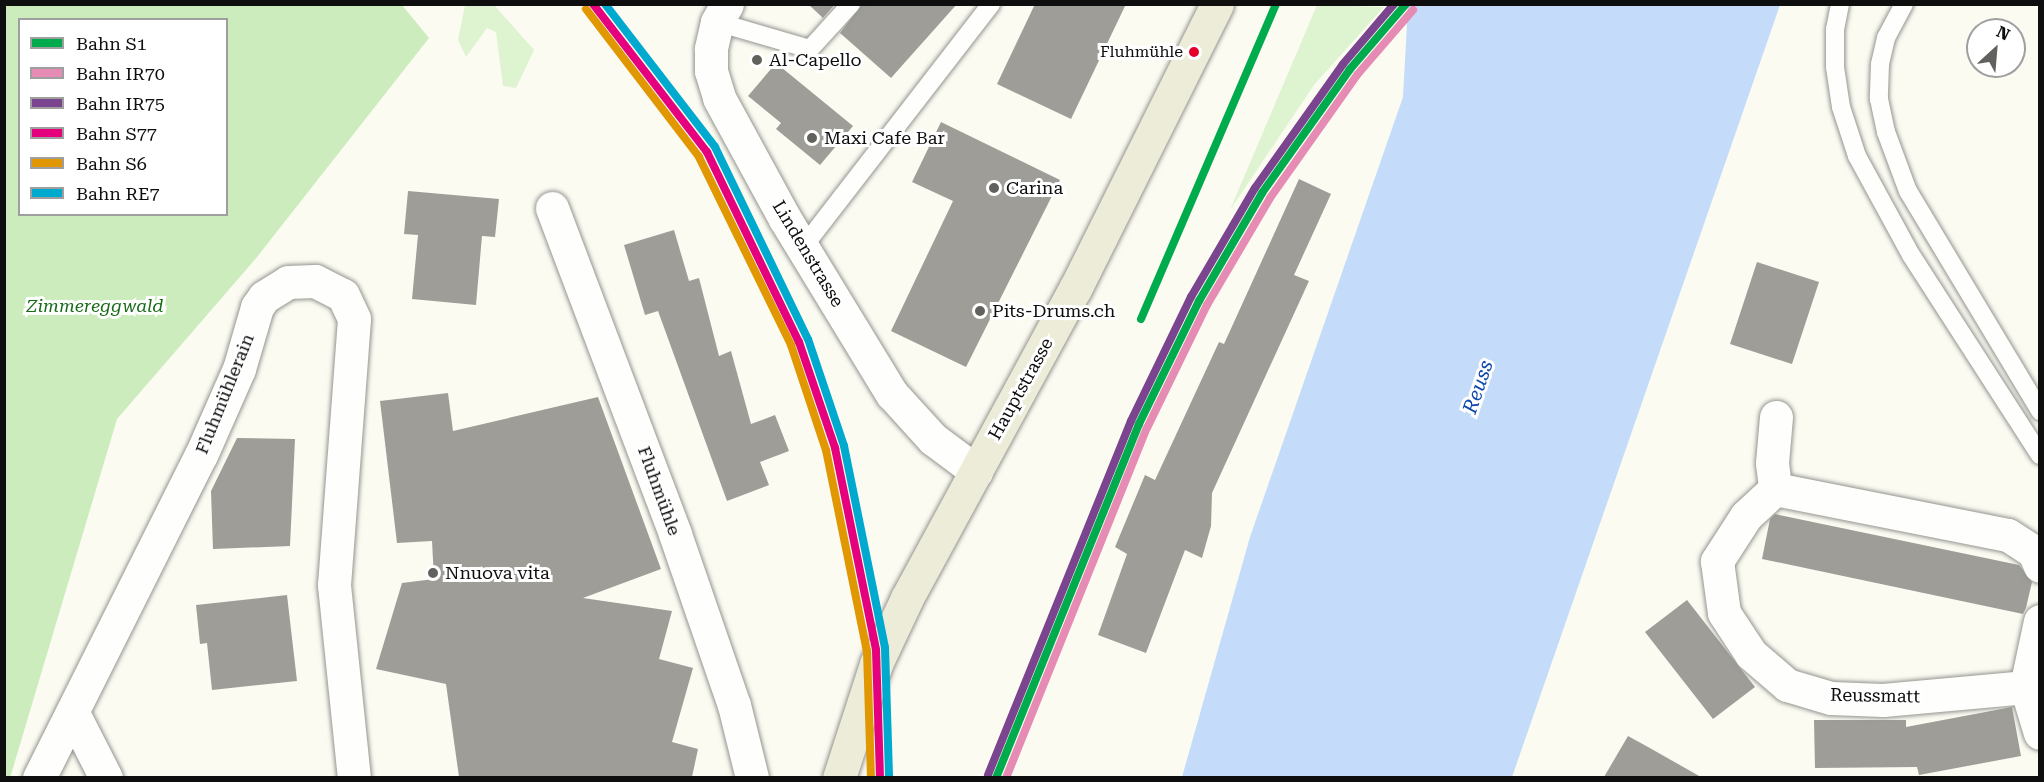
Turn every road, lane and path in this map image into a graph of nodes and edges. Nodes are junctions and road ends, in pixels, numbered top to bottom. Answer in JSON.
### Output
{"nodes":[{"id":1,"x":851,"y":4,"type":"edge"},
{"id":2,"x":991,"y":4,"type":"edge"},
{"id":3,"x":1217,"y":4,"type":"edge"},
{"id":4,"x":1840,"y":4,"type":"edge"},
{"id":5,"x":1904,"y":4,"type":"edge"},
{"id":6,"x":722,"y":13,"type":"edge"},
{"id":7,"x":552,"y":208,"type":"dead end"},
{"id":8,"x":804,"y":246,"type":"junction"},
{"id":9,"x":2040,"y":411,"type":"edge"},
{"id":10,"x":1776,"y":417,"type":"dead end"},
{"id":11,"x":2040,"y":455,"type":"edge"},
{"id":12,"x":976,"y":471,"type":"junction"},
{"id":13,"x":1775,"y":489,"type":"junction"},
{"id":14,"x":2040,"y":566,"type":"edge"},
{"id":15,"x":2040,"y":621,"type":"edge"},
{"id":16,"x":2026,"y":687,"type":"junction"},
{"id":17,"x":74,"y":714,"type":"junction"},
{"id":18,"x":2040,"y":733,"type":"edge"},
{"id":19,"x":39,"y":777,"type":"edge"},
{"id":20,"x":106,"y":777,"type":"edge"},
{"id":21,"x":354,"y":777,"type":"edge"},
{"id":22,"x":752,"y":777,"type":"edge"},
{"id":23,"x":839,"y":777,"type":"edge"}],
"edges":[{"from":1,"to":6,"type":"lane"},
{"from":2,"to":8,"type":"lane"},
{"from":3,"to":12,"type":"main road","name":"Hauptstrasse"},
{"from":4,"to":11,"type":"lane"},
{"from":5,"to":9,"type":"lane"},
{"from":6,"to":8,"type":"street","name":"Lindenstrasse"},
{"from":7,"to":22,"type":"street","name":"Fluhmühle"},
{"from":8,"to":12,"type":"street","name":"Lindenstrasse"},
{"from":10,"to":13,"type":"street"},
{"from":12,"to":23,"type":"main road","name":"Hauptstrasse"},
{"from":13,"to":14,"type":"street"},
{"from":13,"to":16,"type":"street","name":"Reussmatt"},
{"from":15,"to":16,"type":"street"},
{"from":16,"to":18,"type":"street"},
{"from":17,"to":19,"type":"street","name":"Fluhmühlerain"},
{"from":17,"to":20,"type":"street"},
{"from":17,"to":21,"type":"street","name":"Fluhmühlerain"}]}
